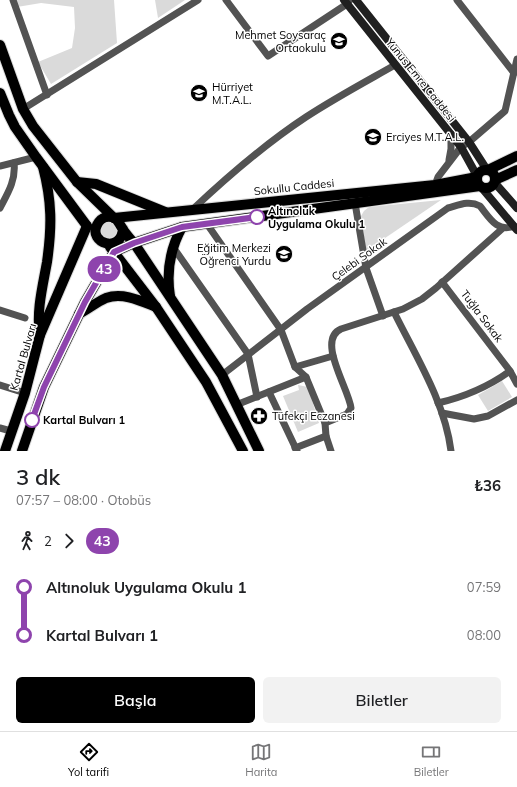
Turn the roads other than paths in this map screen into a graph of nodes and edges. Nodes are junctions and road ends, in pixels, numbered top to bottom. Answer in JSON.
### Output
{"nodes":[{"id":1,"x":14,"y":0,"type":"edge"},
{"id":2,"x":198,"y":0,"type":"edge"},
{"id":3,"x":226,"y":0,"type":"edge"},
{"id":4,"x":356,"y":0,"type":"edge"},
{"id":5,"x":457,"y":0,"type":"edge"},
{"id":6,"x":347,"y":1,"type":"edge"},
{"id":7,"x":0,"y":45,"type":"edge"},
{"id":8,"x":517,"y":62,"type":"edge"},
{"id":9,"x":395,"y":65,"type":"junction"},
{"id":10,"x":514,"y":73,"type":"junction"},
{"id":11,"x":0,"y":92,"type":"edge"},
{"id":12,"x":47,"y":95,"type":"junction"},
{"id":13,"x":23,"y":109,"type":"junction"},
{"id":14,"x":451,"y":134,"type":"junction"},
{"id":15,"x":469,"y":142,"type":"junction"},
{"id":16,"x":461,"y":147,"type":"junction"},
{"id":17,"x":517,"y":156,"type":"edge"},
{"id":18,"x":36,"y":157,"type":"junction"},
{"id":19,"x":14,"y":163,"type":"junction"},
{"id":20,"x":448,"y":164,"type":"junction"},
{"id":21,"x":0,"y":166,"type":"edge"},
{"id":22,"x":43,"y":167,"type":"junction"},
{"id":23,"x":488,"y":170,"type":"junction"},
{"id":24,"x":517,"y":170,"type":"edge"},
{"id":25,"x":495,"y":181,"type":"junction"},
{"id":26,"x":77,"y":182,"type":"junction"},
{"id":27,"x":479,"y":182,"type":"junction"},
{"id":28,"x":435,"y":185,"type":"junction"},
{"id":29,"x":355,"y":203,"type":"junction"},
{"id":30,"x":0,"y":208,"type":"edge"},
{"id":31,"x":517,"y":208,"type":"edge"},
{"id":32,"x":192,"y":210,"type":"junction"},
{"id":33,"x":167,"y":212,"type":"junction"},
{"id":34,"x":114,"y":218,"type":"junction"},
{"id":35,"x":207,"y":224,"type":"junction"},
{"id":36,"x":91,"y":227,"type":"junction"},
{"id":37,"x":182,"y":227,"type":"junction"},
{"id":38,"x":503,"y":228,"type":"junction"},
{"id":39,"x":516,"y":228,"type":"edge"},
{"id":40,"x":123,"y":229,"type":"junction"},
{"id":41,"x":134,"y":243,"type":"junction"},
{"id":42,"x":173,"y":247,"type":"junction"},
{"id":43,"x":111,"y":248,"type":"junction"},
{"id":44,"x":366,"y":268,"type":"junction"},
{"id":45,"x":442,"y":282,"type":"junction"},
{"id":46,"x":171,"y":300,"type":"junction"},
{"id":47,"x":156,"y":307,"type":"junction"},
{"id":48,"x":0,"y":310,"type":"edge"},
{"id":49,"x":394,"y":312,"type":"junction"},
{"id":50,"x":79,"y":314,"type":"junction"},
{"id":51,"x":382,"y":316,"type":"junction"},
{"id":52,"x":25,"y":318,"type":"dead end"},
{"id":53,"x":281,"y":330,"type":"junction"},
{"id":54,"x":40,"y":335,"type":"junction"},
{"id":55,"x":248,"y":354,"type":"junction"},
{"id":56,"x":333,"y":356,"type":"junction"},
{"id":57,"x":295,"y":367,"type":"junction"},
{"id":58,"x":510,"y":371,"type":"junction"},
{"id":59,"x":222,"y":375,"type":"junction"},
{"id":60,"x":306,"y":377,"type":"junction"},
{"id":61,"x":517,"y":384,"type":"edge"},
{"id":62,"x":0,"y":385,"type":"edge"},
{"id":63,"x":269,"y":392,"type":"junction"},
{"id":64,"x":25,"y":394,"type":"junction"},
{"id":65,"x":257,"y":397,"type":"junction"},
{"id":66,"x":517,"y":400,"type":"edge"},
{"id":67,"x":438,"y":403,"type":"junction"},
{"id":68,"x":236,"y":405,"type":"junction"},
{"id":69,"x":442,"y":413,"type":"junction"},
{"id":70,"x":325,"y":423,"type":"junction"},
{"id":71,"x":0,"y":428,"type":"edge"},
{"id":72,"x":12,"y":431,"type":"junction"},
{"id":73,"x":326,"y":436,"type":"junction"},
{"id":74,"x":296,"y":450,"type":"edge"},
{"id":75,"x":4,"y":451,"type":"edge"},
{"id":76,"x":22,"y":451,"type":"edge"},
{"id":77,"x":243,"y":451,"type":"edge"},
{"id":78,"x":259,"y":451,"type":"edge"},
{"id":79,"x":331,"y":451,"type":"edge"},
{"id":80,"x":451,"y":451,"type":"edge"}],
"edges":[{"from":1,"to":12,"type":"street"},
{"from":2,"to":12,"type":"street"},
{"from":3,"to":6,"type":"street"},
{"from":4,"to":15,"type":"street","name":"Yunus Emre Caddesi"},
{"from":5,"to":10,"type":"street"},
{"from":6,"to":9,"type":"street","name":"Yunus Emre Caddesi"},
{"from":7,"to":13,"type":"main road"},
{"from":8,"to":10,"type":"street"},
{"from":9,"to":14,"type":"street","name":"Yunus Emre Caddesi"},
{"from":9,"to":32,"type":"street"},
{"from":10,"to":15,"type":"street"},
{"from":11,"to":18,"type":"main road"},
{"from":12,"to":13,"type":"street"},
{"from":13,"to":26,"type":"main road"},
{"from":14,"to":16,"type":"street","name":"Yunus Emre Caddesi"},
{"from":14,"to":20,"type":"street"},
{"from":15,"to":16,"type":"street"},
{"from":15,"to":23,"type":"street","name":"Yunus Emre Caddesi"},
{"from":16,"to":20,"type":"street"},
{"from":16,"to":27,"type":"street","name":"Yunus Emre Caddesi"},
{"from":17,"to":23,"type":"main road"},
{"from":18,"to":19,"type":"street"},
{"from":18,"to":22,"type":"main road"},
{"from":19,"to":21,"type":"street"},
{"from":19,"to":30,"type":"street"},
{"from":20,"to":28,"type":"street"},
{"from":22,"to":36,"type":"main road"},
{"from":22,"to":54,"type":"main road"},
{"from":23,"to":25,"type":"main road"},
{"from":23,"to":27,"type":"main road"},
{"from":24,"to":25,"type":"main road"},
{"from":25,"to":27,"type":"main road"},
{"from":25,"to":31,"type":"street"},
{"from":26,"to":33,"type":"main road"},
{"from":26,"to":34,"type":"main road"},
{"from":27,"to":28,"type":"main road","name":"Sokullu Caddesi"},
{"from":27,"to":29,"type":"main road"},
{"from":27,"to":39,"type":"street","name":"Yunus Emre Caddesi"},
{"from":28,"to":32,"type":"main road","name":"Sokullu Caddesi"},
{"from":29,"to":35,"type":"main road"},
{"from":29,"to":44,"type":"street"},
{"from":32,"to":33,"type":"main road","name":"Sokullu Caddesi"},
{"from":33,"to":34,"type":"main road","name":"Sokullu Caddesi"},
{"from":34,"to":36,"type":"main road","name":"Sokullu Caddesi"},
{"from":34,"to":40,"type":"main road"},
{"from":35,"to":37,"type":"main road"},
{"from":35,"to":53,"type":"street"},
{"from":36,"to":43,"type":"main road"},
{"from":36,"to":54,"type":"main road","name":"Kartal Bulvarı"},
{"from":37,"to":41,"type":"main road"},
{"from":37,"to":42,"type":"main road"},
{"from":38,"to":39,"type":"street"},
{"from":38,"to":44,"type":"street","name":"Çelebi Sokak"},
{"from":38,"to":45,"type":"street"},
{"from":40,"to":41,"type":"main road"},
{"from":40,"to":43,"type":"main road"},
{"from":41,"to":43,"type":"main road"},
{"from":41,"to":46,"type":"main road"},
{"from":42,"to":46,"type":"main road"},
{"from":42,"to":55,"type":"street"},
{"from":43,"to":47,"type":"main road"},
{"from":43,"to":50,"type":"main road"},
{"from":44,"to":51,"type":"street"},
{"from":44,"to":53,"type":"street","name":"Çelebi Sokak"},
{"from":45,"to":49,"type":"street"},
{"from":45,"to":58,"type":"street","name":"Tuğla Sokak"},
{"from":46,"to":59,"type":"main road"},
{"from":47,"to":50,"type":"main road"},
{"from":47,"to":77,"type":"main road"},
{"from":48,"to":52,"type":"street"},
{"from":49,"to":51,"type":"street"},
{"from":49,"to":67,"type":"street"},
{"from":50,"to":76,"type":"main road"},
{"from":51,"to":56,"type":"street"},
{"from":53,"to":55,"type":"street","name":"Çelebi Sokak"},
{"from":53,"to":57,"type":"street"},
{"from":54,"to":64,"type":"main road","name":"Kartal Bulvarı"},
{"from":55,"to":59,"type":"street","name":"Çelebi Sokak"},
{"from":55,"to":65,"type":"street"},
{"from":56,"to":57,"type":"street"},
{"from":56,"to":70,"type":"street"},
{"from":57,"to":60,"type":"street"},
{"from":58,"to":61,"type":"street","name":"Tuğla Sokak"},
{"from":58,"to":67,"type":"street"},
{"from":59,"to":68,"type":"main road"},
{"from":60,"to":63,"type":"street"},
{"from":60,"to":70,"type":"street"},
{"from":62,"to":64,"type":"street"},
{"from":63,"to":65,"type":"street"},
{"from":63,"to":74,"type":"street"},
{"from":64,"to":72,"type":"main road","name":"Kartal Bulvarı"},
{"from":65,"to":68,"type":"street"},
{"from":66,"to":69,"type":"street"},
{"from":67,"to":69,"type":"street"},
{"from":68,"to":78,"type":"main road"},
{"from":69,"to":80,"type":"street"},
{"from":70,"to":73,"type":"street"},
{"from":71,"to":72,"type":"street"},
{"from":72,"to":75,"type":"main road","name":"Kartal Bulvarı"},
{"from":73,"to":74,"type":"street"},
{"from":73,"to":79,"type":"street"}]}
